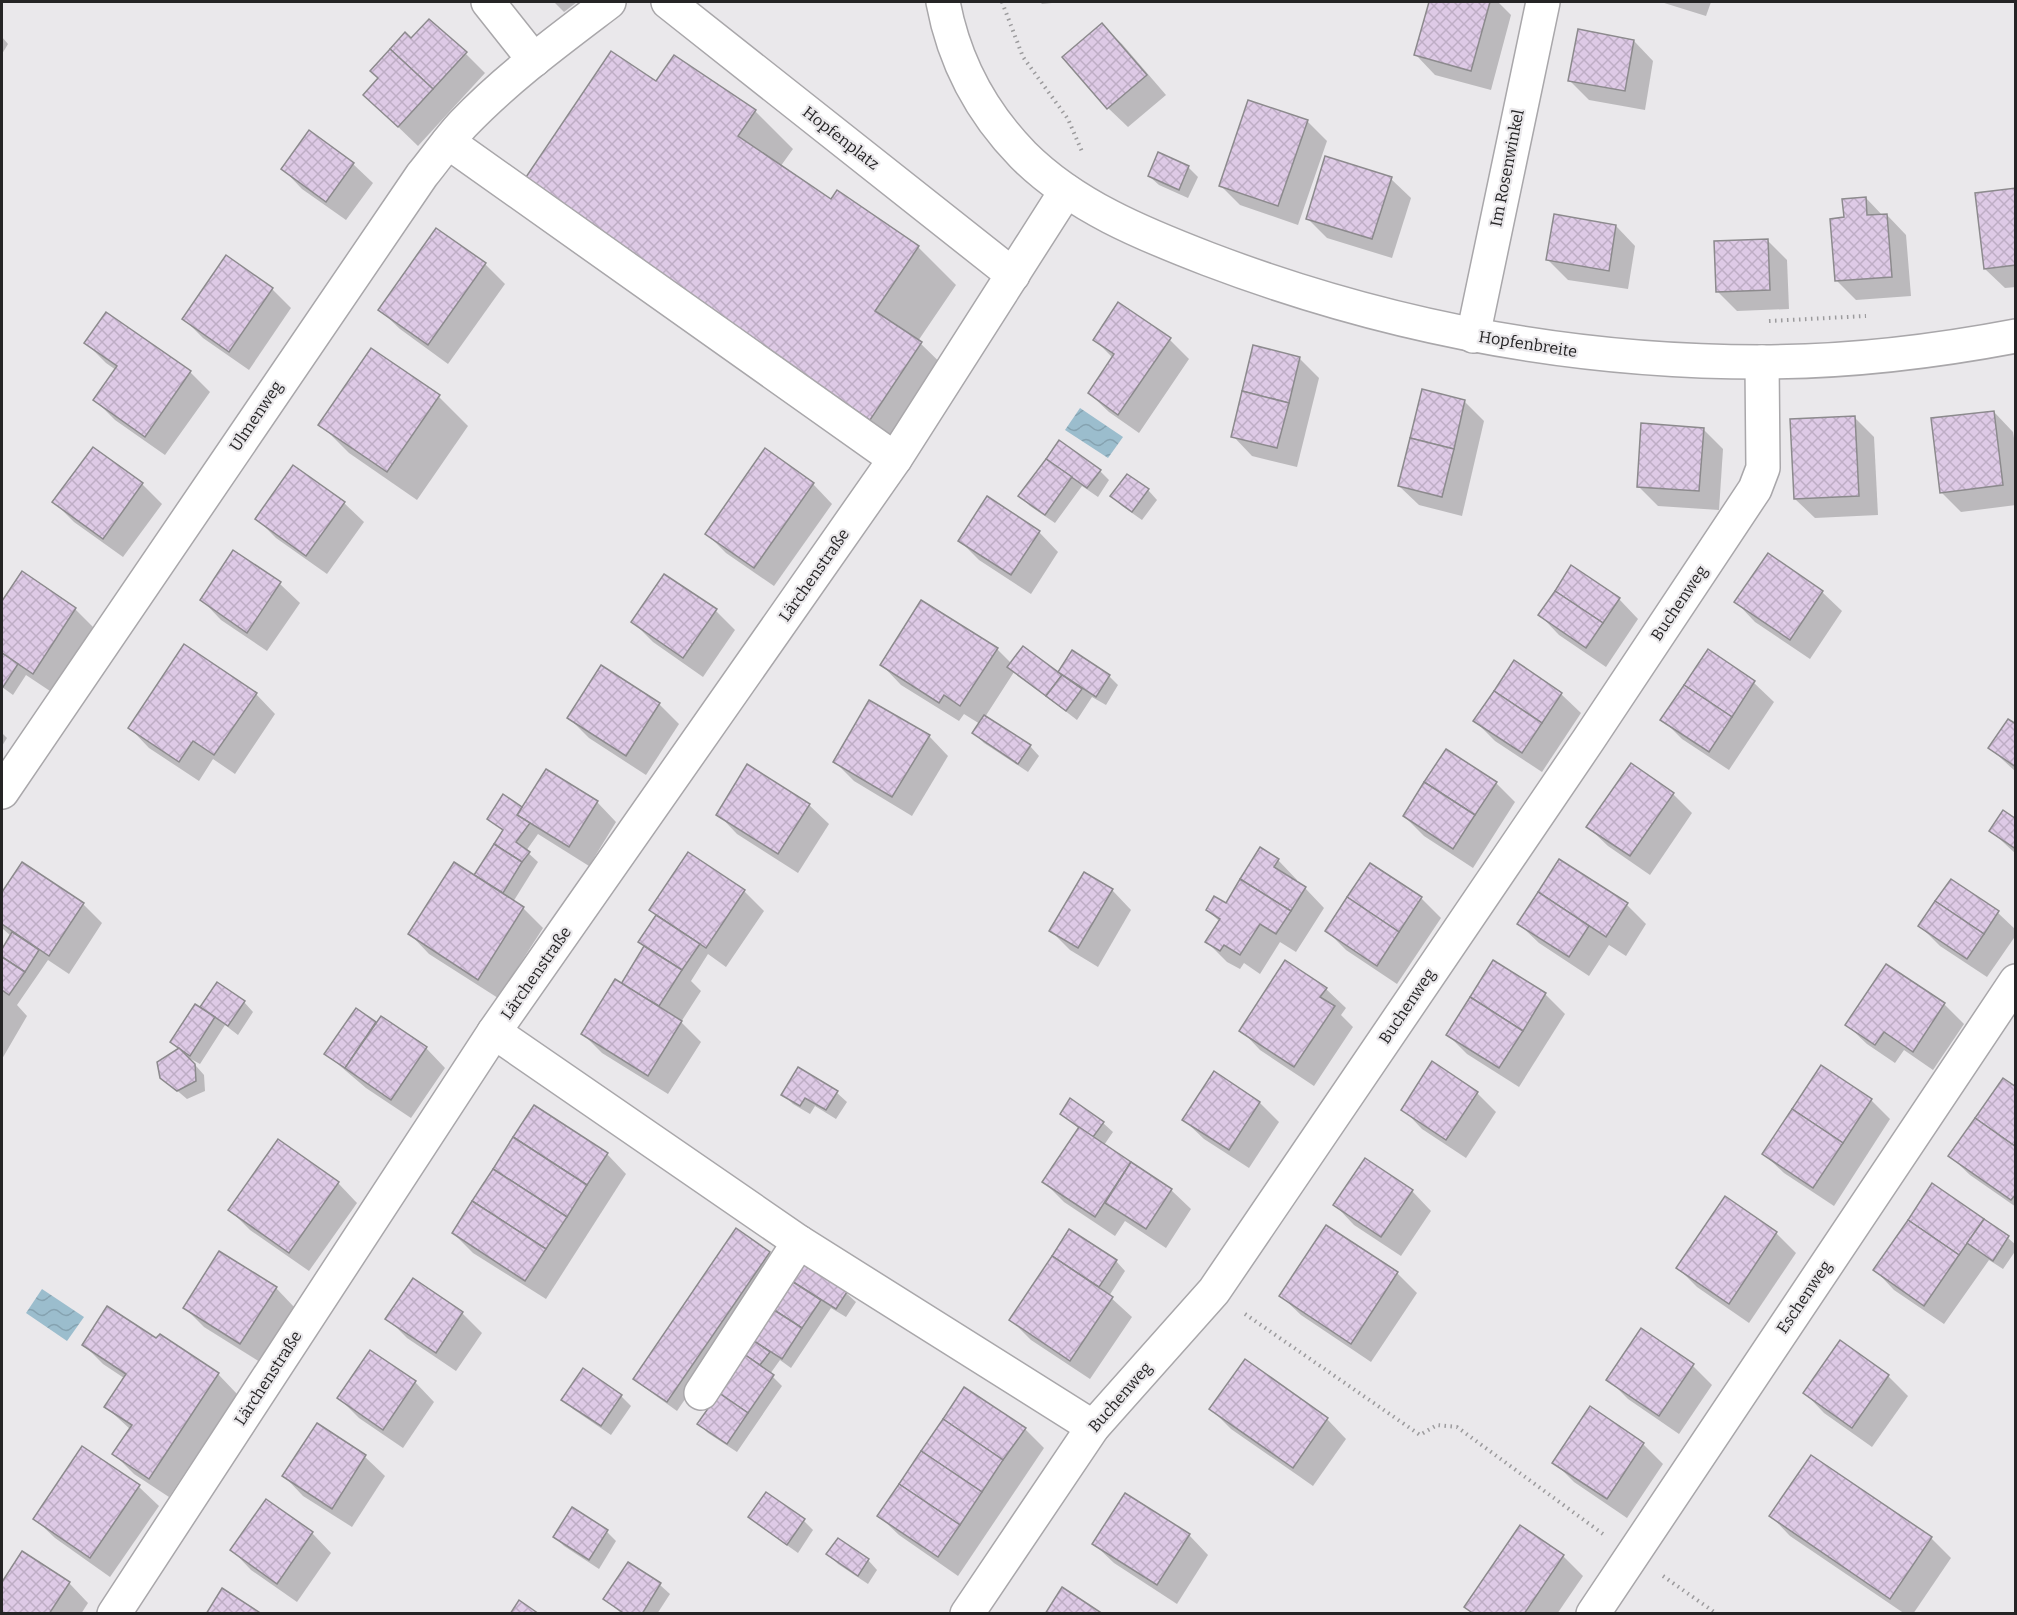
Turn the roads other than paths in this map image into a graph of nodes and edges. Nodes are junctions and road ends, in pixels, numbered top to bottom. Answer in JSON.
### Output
{"nodes":[{"id":1,"x":488,"y":2,"type":"edge"},
{"id":2,"x":609,"y":2,"type":"edge"},
{"id":3,"x":668,"y":2,"type":"edge"},
{"id":4,"x":943,"y":2,"type":"edge"},
{"id":5,"x":1542,"y":2,"type":"edge"},
{"id":6,"x":534,"y":60,"type":"junction"},
{"id":7,"x":448,"y":142,"type":"junction"},
{"id":8,"x":1066,"y":191,"type":"junction"},
{"id":9,"x":1013,"y":275,"type":"junction"},
{"id":10,"x":1473,"y":336,"type":"junction"},
{"id":11,"x":2016,"y":336,"type":"edge"},
{"id":12,"x":1762,"y":362,"type":"junction"},
{"id":13,"x":895,"y":459,"type":"junction"},
{"id":14,"x":2,"y":792,"type":"edge"},
{"id":15,"x":2016,"y":981,"type":"edge"},
{"id":16,"x":494,"y":1032,"type":"junction"},
{"id":17,"x":800,"y":1242,"type":"junction"},
{"id":18,"x":700,"y":1393,"type":"dead end"},
{"id":19,"x":1093,"y":1427,"type":"junction"},
{"id":20,"x":114,"y":1614,"type":"edge"},
{"id":21,"x":967,"y":1614,"type":"edge"},
{"id":22,"x":1593,"y":1614,"type":"edge"}],
"edges":[{"from":1,"to":6,"type":"street"},
{"from":2,"to":6,"type":"street"},
{"from":3,"to":9,"type":"street","name":"Hopfenplatz"},
{"from":4,"to":8,"type":"street"},
{"from":5,"to":10,"type":"street","name":"Im Rosenwinkel"},
{"from":6,"to":7,"type":"street","name":"Ulmenweg"},
{"from":7,"to":13,"type":"street"},
{"from":7,"to":14,"type":"street","name":"Ulmenweg"},
{"from":8,"to":9,"type":"street"},
{"from":8,"to":10,"type":"street","name":"Hopfenbreite"},
{"from":9,"to":13,"type":"street","name":"Lärchenstraße"},
{"from":10,"to":12,"type":"street","name":"Hopfenbreite"},
{"from":11,"to":12,"type":"street","name":"Hopfenbreite"},
{"from":12,"to":19,"type":"street","name":"Buchenweg"},
{"from":13,"to":16,"type":"street","name":"Lärchenstraße"},
{"from":15,"to":22,"type":"street","name":"Eschenweg"},
{"from":16,"to":17,"type":"street"},
{"from":16,"to":20,"type":"street","name":"Lärchenstraße"},
{"from":17,"to":18,"type":"street"},
{"from":17,"to":19,"type":"street"},
{"from":19,"to":21,"type":"street","name":"Buchenweg"}]}
